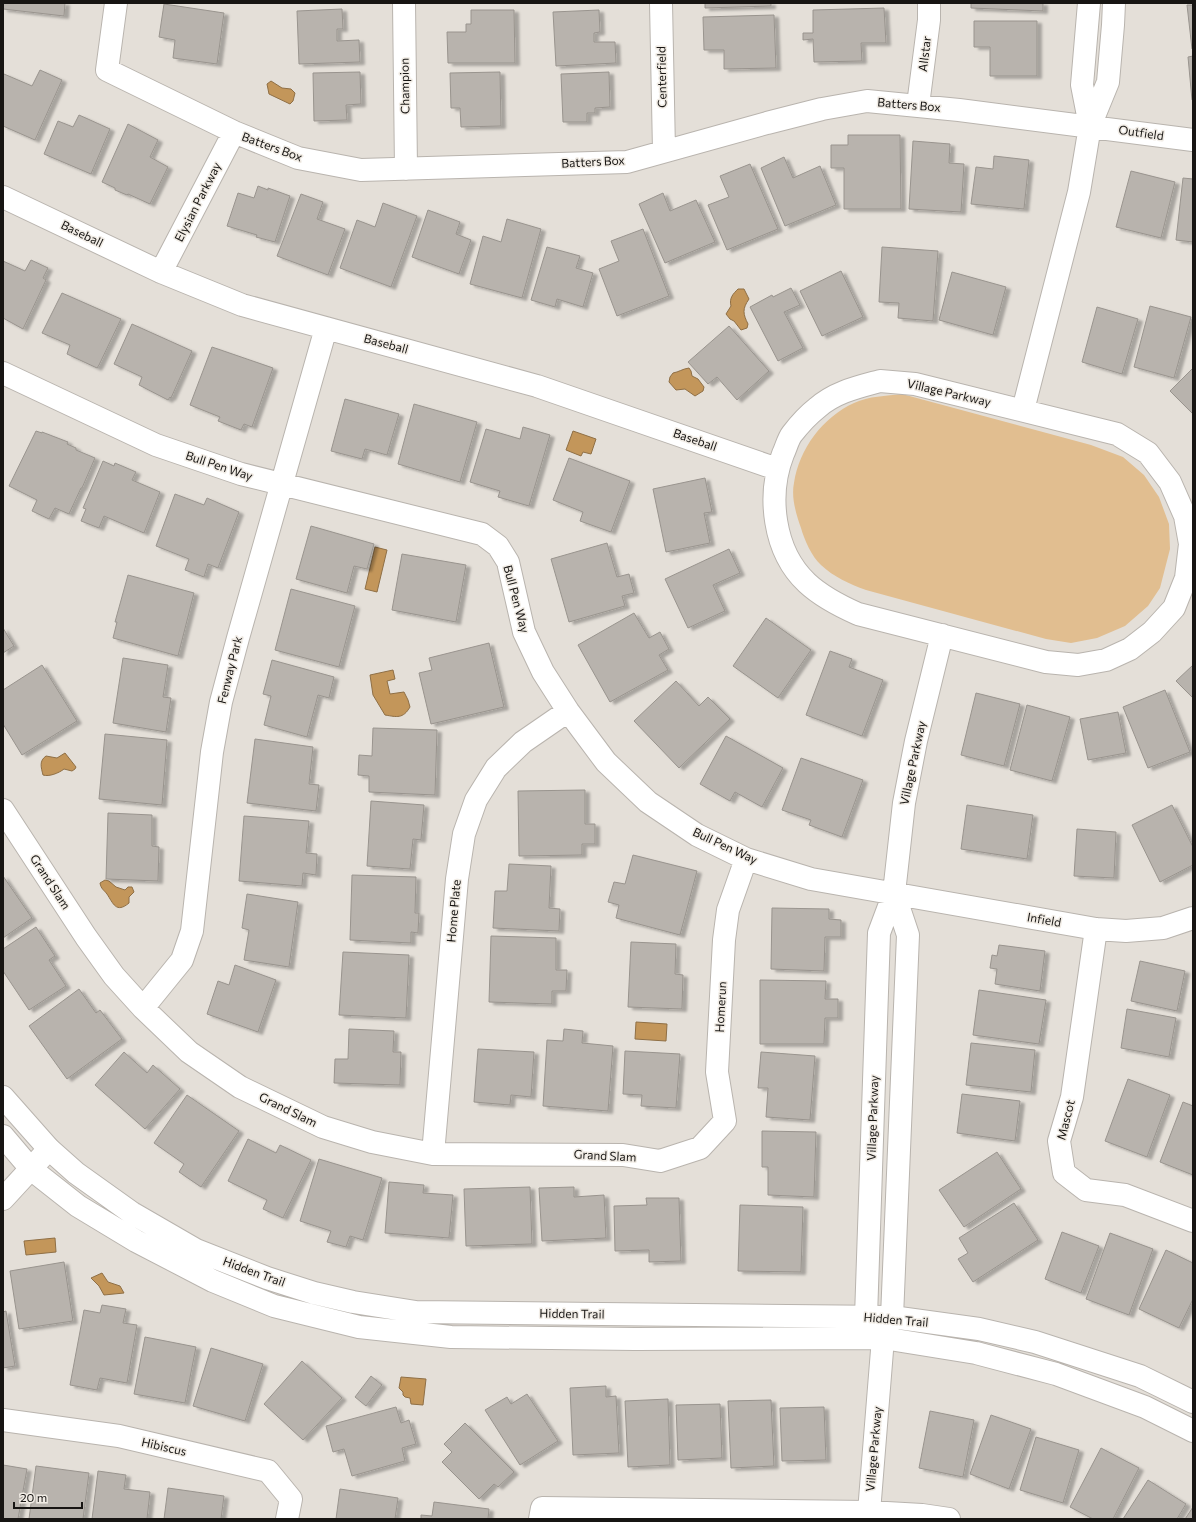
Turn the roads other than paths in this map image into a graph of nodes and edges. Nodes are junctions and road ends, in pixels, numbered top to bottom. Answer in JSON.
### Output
{"nodes":[{"id":1,"x":116,"y":3,"type":"edge"},
{"id":2,"x":404,"y":3,"type":"edge"},
{"id":3,"x":661,"y":3,"type":"edge"},
{"id":4,"x":929,"y":3,"type":"edge"},
{"id":5,"x":1089,"y":3,"type":"edge"},
{"id":6,"x":1114,"y":3,"type":"edge"},
{"id":7,"x":918,"y":105,"type":"junction"},
{"id":8,"x":1090,"y":126,"type":"junction"},
{"id":9,"x":234,"y":132,"type":"junction"},
{"id":10,"x":1193,"y":140,"type":"edge"},
{"id":11,"x":664,"y":151,"type":"junction"},
{"id":12,"x":406,"y":169,"type":"junction"},
{"id":13,"x":3,"y":197,"type":"edge"},
{"id":14,"x":161,"y":272,"type":"junction"},
{"id":15,"x":326,"y":328,"type":"junction"},
{"id":16,"x":3,"y":374,"type":"edge"},
{"id":17,"x":1023,"y":410,"type":"junction"},
{"id":18,"x":777,"y":469,"type":"junction"},
{"id":19,"x":282,"y":484,"type":"junction"},
{"id":20,"x":1190,"y":579,"type":"edge"},
{"id":21,"x":942,"y":635,"type":"junction"},
{"id":22,"x":568,"y":711,"type":"junction"},
{"id":23,"x":3,"y":810,"type":"edge"},
{"id":24,"x":746,"y":859,"type":"junction"},
{"id":25,"x":894,"y":893,"type":"junction"},
{"id":26,"x":1193,"y":918,"type":"edge"},
{"id":27,"x":1096,"y":929,"type":"junction"},
{"id":28,"x":143,"y":1008,"type":"junction"},
{"id":29,"x":3,"y":1096,"type":"edge"},
{"id":30,"x":3,"y":1136,"type":"edge"},
{"id":31,"x":700,"y":1148,"type":"joint"},
{"id":32,"x":49,"y":1149,"type":"junction"},
{"id":33,"x":433,"y":1154,"type":"junction"},
{"id":34,"x":31,"y":1169,"type":"junction"},
{"id":35,"x":3,"y":1199,"type":"edge"},
{"id":36,"x":1193,"y":1221,"type":"edge"},
{"id":37,"x":866,"y":1317,"type":"junction"},
{"id":38,"x":892,"y":1317,"type":"junction"},
{"id":39,"x":883,"y":1338,"type":"junction"},
{"id":40,"x":1193,"y":1402,"type":"edge"},
{"id":41,"x":3,"y":1420,"type":"edge"},
{"id":42,"x":1193,"y":1431,"type":"edge"},
{"id":43,"x":869,"y":1512,"type":"junction"},
{"id":44,"x":541,"y":1513,"type":"edge"},
{"id":45,"x":288,"y":1519,"type":"edge"},
{"id":46,"x":949,"y":1519,"type":"edge"}],
"edges":[{"from":1,"to":9,"type":"street","name":"Batters Box"},
{"from":2,"to":12,"type":"street","name":"Champion"},
{"from":3,"to":11,"type":"street","name":"Centerfield"},
{"from":4,"to":7,"type":"street","name":"Allstar"},
{"from":5,"to":8,"type":"street"},
{"from":6,"to":8,"type":"street"},
{"from":7,"to":8,"type":"street","name":"Batters Box"},
{"from":7,"to":11,"type":"street","name":"Batters Box"},
{"from":8,"to":10,"type":"street","name":"Outfield"},
{"from":8,"to":17,"type":"street"},
{"from":9,"to":12,"type":"street","name":"Batters Box"},
{"from":9,"to":14,"type":"street","name":"Elysian Parkway"},
{"from":11,"to":12,"type":"street","name":"Batters Box"},
{"from":13,"to":14,"type":"street","name":"Baseball"},
{"from":14,"to":15,"type":"street","name":"Baseball"},
{"from":15,"to":18,"type":"street","name":"Baseball"},
{"from":15,"to":19,"type":"street","name":"Fenway Park"},
{"from":16,"to":19,"type":"street","name":"Bull Pen Way"},
{"from":17,"to":18,"type":"street","name":"Village Parkway"},
{"from":17,"to":20,"type":"street","name":"Village Parkway"},
{"from":18,"to":21,"type":"street","name":"Village Parkway"},
{"from":19,"to":22,"type":"street","name":"Bull Pen Way"},
{"from":19,"to":28,"type":"street","name":"Fenway Park"},
{"from":20,"to":21,"type":"street","name":"Village Parkway"},
{"from":21,"to":25,"type":"street","name":"Village Parkway"},
{"from":22,"to":24,"type":"street","name":"Bull Pen Way"},
{"from":22,"to":33,"type":"street","name":"Home Plate"},
{"from":23,"to":28,"type":"street","name":"Grand Slam"},
{"from":24,"to":25,"type":"street","name":"Bull Pen Way"},
{"from":24,"to":31,"type":"street","name":"Homerun"},
{"from":25,"to":27,"type":"street","name":"Infield"},
{"from":25,"to":37,"type":"street","name":"Village Parkway"},
{"from":25,"to":38,"type":"street","name":"Village Parkway"},
{"from":26,"to":27,"type":"street","name":"Infield"},
{"from":27,"to":36,"type":"street","name":"Mascot"},
{"from":28,"to":33,"type":"street","name":"Grand Slam"},
{"from":29,"to":32,"type":"street","name":"Hidden Trail"},
{"from":30,"to":34,"type":"street","name":"Hidden Trail"},
{"from":31,"to":33,"type":"street","name":"Grand Slam"},
{"from":32,"to":34,"type":"street"},
{"from":32,"to":37,"type":"street","name":"Hidden Trail"},
{"from":34,"to":35,"type":"street"},
{"from":34,"to":39,"type":"street","name":"Hidden Trail"},
{"from":37,"to":38,"type":"street","name":"Hidden Trail"},
{"from":37,"to":39,"type":"street"},
{"from":38,"to":39,"type":"street","name":"Village Parkway"},
{"from":38,"to":40,"type":"street","name":"Hidden Trail"},
{"from":39,"to":42,"type":"street","name":"Hidden Trail"},
{"from":39,"to":43,"type":"street","name":"Village Parkway"},
{"from":41,"to":45,"type":"street","name":"Hibiscus"},
{"from":43,"to":44,"type":"street"},
{"from":43,"to":46,"type":"street"}]}
